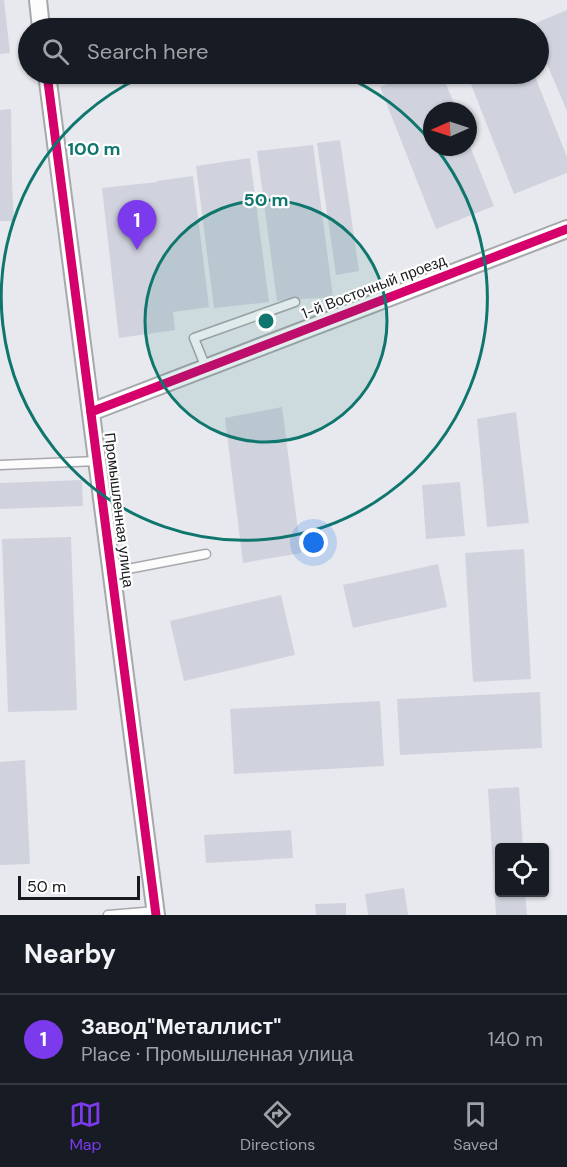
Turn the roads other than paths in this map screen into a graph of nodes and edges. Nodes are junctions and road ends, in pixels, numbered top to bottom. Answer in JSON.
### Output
{"nodes":[{"id":1,"x":38,"y":0,"type":"edge"},
{"id":2,"x":40,"y":18,"type":"edge"},
{"id":3,"x":48,"y":84,"type":"edge"},
{"id":4,"x":567,"y":229,"type":"edge"},
{"id":5,"x":295,"y":302,"type":"dead end"},
{"id":6,"x":206,"y":368,"type":"junction"},
{"id":7,"x":91,"y":412,"type":"junction"},
{"id":8,"x":98,"y":461,"type":"junction"},
{"id":9,"x":0,"y":465,"type":"edge"},
{"id":10,"x":206,"y":554,"type":"dead end"},
{"id":11,"x":112,"y":572,"type":"junction"},
{"id":12,"x":156,"y":913,"type":"edge"},
{"id":13,"x":108,"y":915,"type":"edge"}],
"edges":[{"from":1,"to":2,"type":"street"},
{"from":3,"to":7,"type":"street","name":"Промышленная улица"},
{"from":4,"to":6,"type":"street","name":"1-й Восточный проезд"},
{"from":5,"to":6,"type":"lane"},
{"from":6,"to":7,"type":"street","name":"1-й Восточный проезд"},
{"from":7,"to":8,"type":"street","name":"Промышленная улица"},
{"from":8,"to":9,"type":"lane"},
{"from":8,"to":11,"type":"street","name":"Промышленная улица"},
{"from":10,"to":11,"type":"lane"},
{"from":11,"to":12,"type":"street","name":"Промышленная улица"},
{"from":12,"to":13,"type":"lane"}]}
